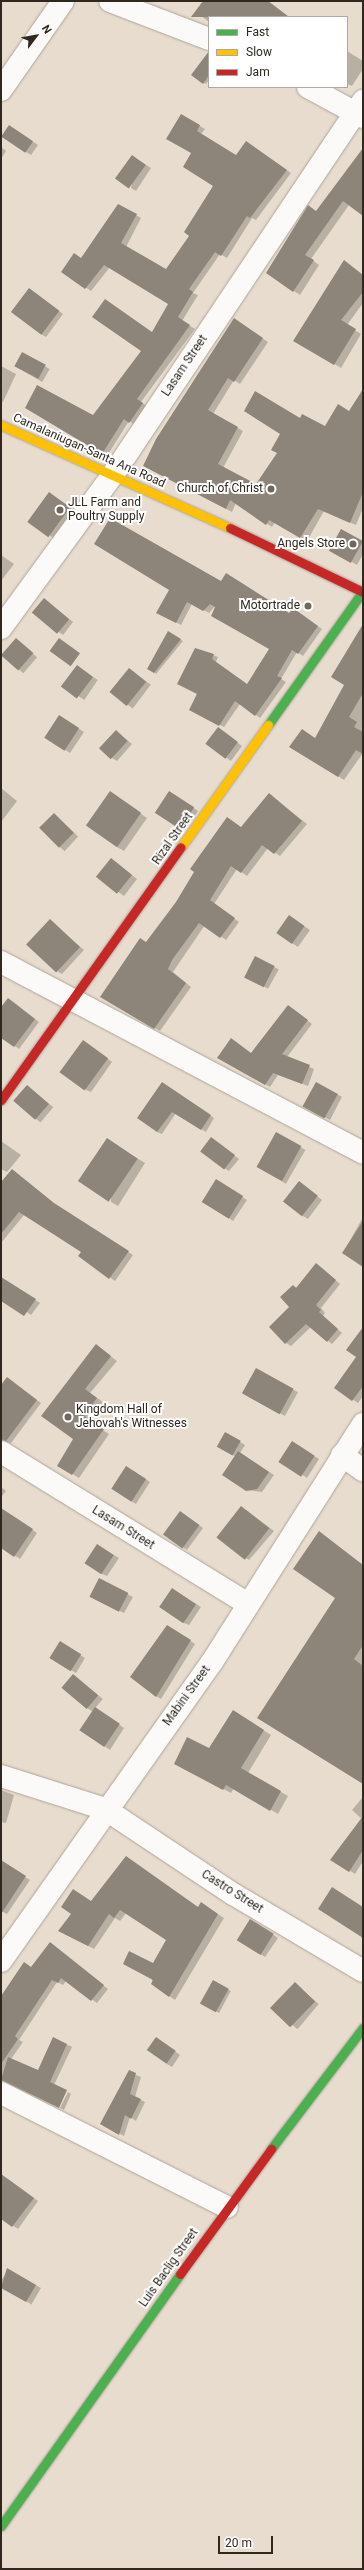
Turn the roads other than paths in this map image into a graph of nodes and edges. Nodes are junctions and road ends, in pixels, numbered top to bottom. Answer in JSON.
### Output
{"nodes":[{"id":1,"x":63,"y":1,"type":"edge"},
{"id":2,"x":110,"y":1,"type":"edge"},
{"id":3,"x":208,"y":39,"type":"edge"},
{"id":4,"x":310,"y":88,"type":"edge"},
{"id":5,"x":1,"y":90,"type":"edge"},
{"id":6,"x":360,"y":110,"type":"edge"},
{"id":7,"x":1,"y":425,"type":"edge"},
{"id":8,"x":114,"y":473,"type":"junction"},
{"id":9,"x":363,"y":592,"type":"edge"},
{"id":10,"x":1,"y":628,"type":"edge"},
{"id":11,"x":1,"y":962,"type":"edge"},
{"id":12,"x":72,"y":1002,"type":"junction"},
{"id":13,"x":1,"y":1100,"type":"edge"},
{"id":14,"x":363,"y":1153,"type":"edge"},
{"id":15,"x":363,"y":1424,"type":"edge"},
{"id":16,"x":1,"y":1452,"type":"edge"},
{"id":17,"x":342,"y":1455,"type":"junction"},
{"id":18,"x":363,"y":1470,"type":"edge"},
{"id":19,"x":246,"y":1603,"type":"junction"},
{"id":20,"x":1,"y":1776,"type":"edge"},
{"id":21,"x":105,"y":1809,"type":"junction"},
{"id":22,"x":1,"y":1961,"type":"edge"},
{"id":23,"x":363,"y":1971,"type":"edge"},
{"id":24,"x":363,"y":2028,"type":"edge"},
{"id":25,"x":1,"y":2093,"type":"edge"},
{"id":26,"x":227,"y":2207,"type":"junction"},
{"id":27,"x":1,"y":2526,"type":"edge"}],
"edges":[{"from":1,"to":5,"type":"street"},
{"from":2,"to":3,"type":"street"},
{"from":4,"to":6,"type":"street"},
{"from":6,"to":8,"type":"street","name":"Lasam Street"},
{"from":7,"to":8,"type":"street","name":"Camalaniugan-Santa Ana Road"},
{"from":8,"to":9,"type":"street","name":"Camalaniugan-Santa Ana Road"},
{"from":8,"to":10,"type":"street","name":"Lasam Street"},
{"from":9,"to":12,"type":"street","name":"Rizal Street"},
{"from":11,"to":12,"type":"street"},
{"from":12,"to":13,"type":"street","name":"Rizal Street"},
{"from":12,"to":14,"type":"street"},
{"from":15,"to":17,"type":"street","name":"Mabini Street"},
{"from":16,"to":19,"type":"street","name":"Lasam Street"},
{"from":17,"to":18,"type":"street"},
{"from":17,"to":19,"type":"street","name":"Mabini Street"},
{"from":19,"to":21,"type":"street","name":"Mabini Street"},
{"from":20,"to":21,"type":"street","name":"Castro Street"},
{"from":21,"to":22,"type":"street","name":"Mabini Street"},
{"from":21,"to":23,"type":"street","name":"Castro Street"},
{"from":24,"to":26,"type":"street","name":"Luis Baclig Street"},
{"from":25,"to":26,"type":"street"},
{"from":26,"to":27,"type":"street","name":"Luis Baclig Street"}]}
